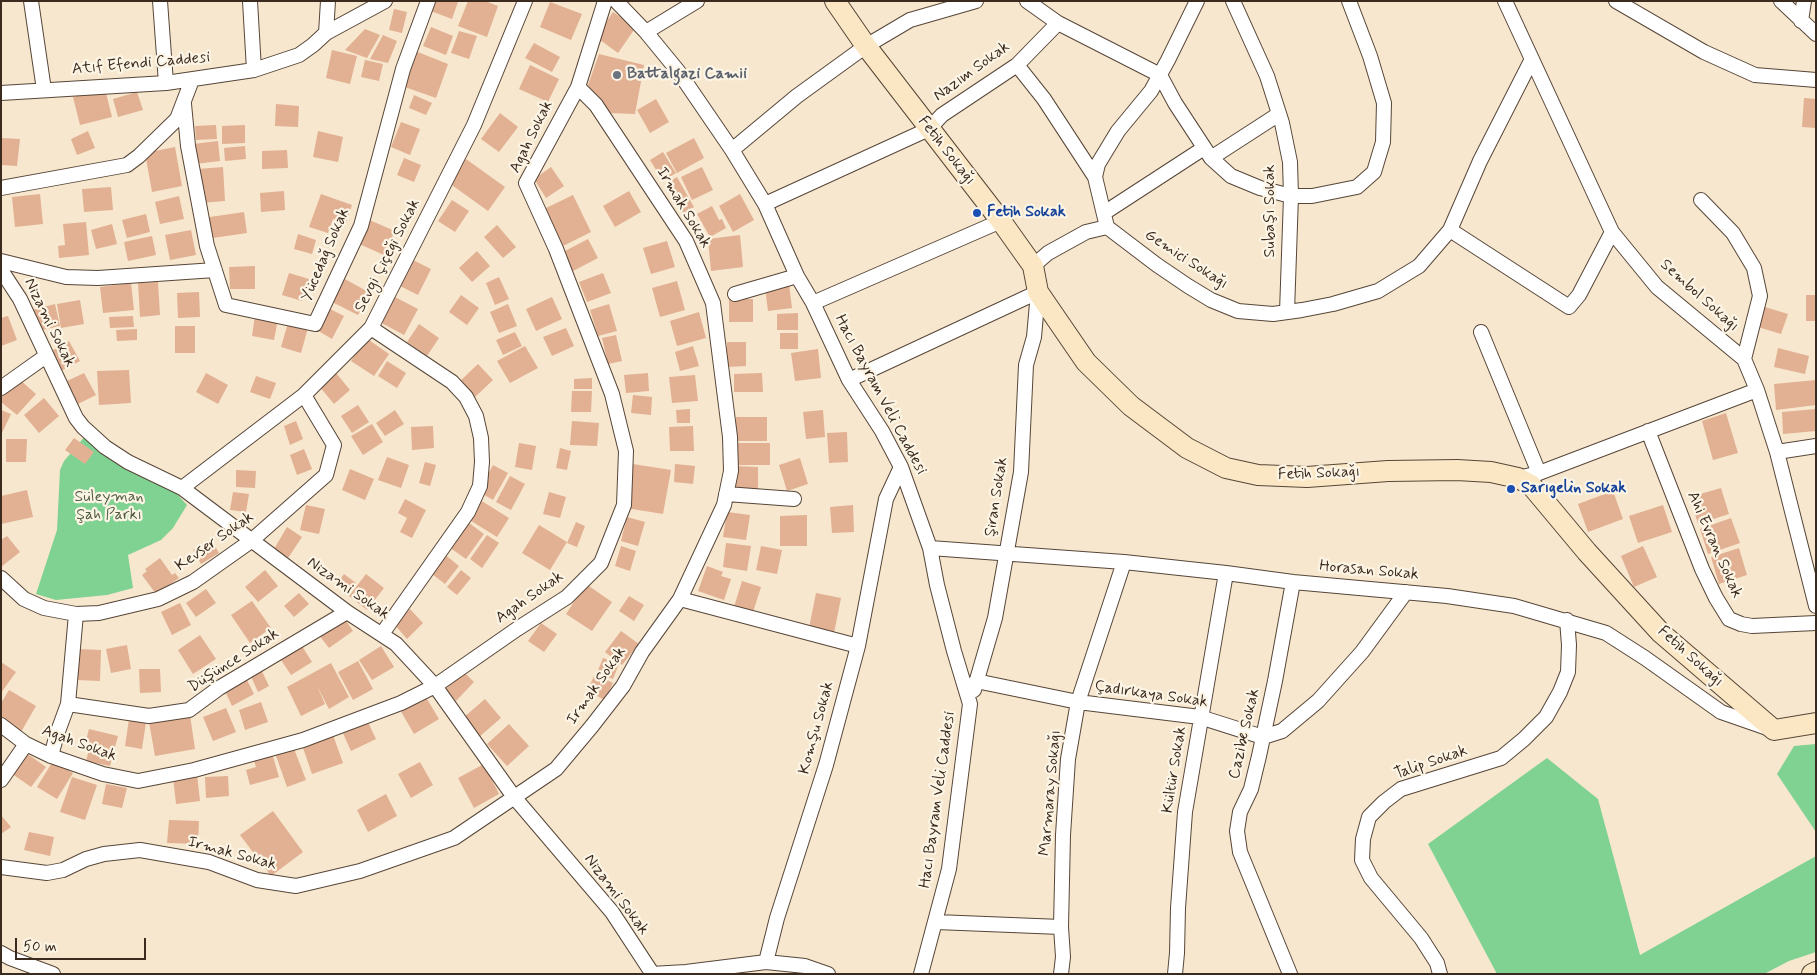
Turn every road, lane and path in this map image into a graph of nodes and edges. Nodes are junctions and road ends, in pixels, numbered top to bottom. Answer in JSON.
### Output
{"nodes":[{"id":1,"x":31,"y":1,"type":"edge"},
{"id":2,"x":160,"y":1,"type":"edge"},
{"id":3,"x":250,"y":1,"type":"edge"},
{"id":4,"x":328,"y":1,"type":"edge"},
{"id":5,"x":385,"y":1,"type":"edge"},
{"id":6,"x":428,"y":1,"type":"edge"},
{"id":7,"x":525,"y":1,"type":"edge"},
{"id":8,"x":605,"y":1,"type":"edge"},
{"id":9,"x":616,"y":1,"type":"edge"},
{"id":10,"x":697,"y":1,"type":"edge"},
{"id":11,"x":835,"y":1,"type":"edge"},
{"id":12,"x":976,"y":1,"type":"edge"},
{"id":13,"x":1027,"y":1,"type":"edge"},
{"id":14,"x":1197,"y":1,"type":"edge"},
{"id":15,"x":1233,"y":1,"type":"edge"},
{"id":16,"x":1349,"y":1,"type":"edge"},
{"id":17,"x":1505,"y":1,"type":"edge"},
{"id":18,"x":1616,"y":1,"type":"edge"},
{"id":19,"x":1781,"y":1,"type":"edge"},
{"id":20,"x":1804,"y":1,"type":"edge"},
{"id":21,"x":1801,"y":21,"type":"junction"},
{"id":22,"x":1058,"y":23,"type":"junction"},
{"id":23,"x":646,"y":32,"type":"junction"},
{"id":24,"x":326,"y":33,"type":"junction"},
{"id":25,"x":1816,"y":34,"type":"edge"},
{"id":26,"x":866,"y":46,"type":"junction"},
{"id":27,"x":1532,"y":59,"type":"junction"},
{"id":28,"x":1017,"y":65,"type":"junction"},
{"id":29,"x":254,"y":70,"type":"junction"},
{"id":30,"x":1160,"y":75,"type":"junction"},
{"id":31,"x":192,"y":80,"type":"junction"},
{"id":32,"x":1816,"y":80,"type":"edge"},
{"id":33,"x":166,"y":83,"type":"junction"},
{"id":34,"x":578,"y":87,"type":"junction"},
{"id":35,"x":44,"y":90,"type":"junction"},
{"id":36,"x":1,"y":93,"type":"edge"},
{"id":37,"x":184,"y":104,"type":"junction"},
{"id":38,"x":1279,"y":114,"type":"junction"},
{"id":39,"x":929,"y":129,"type":"junction"},
{"id":40,"x":732,"y":150,"type":"junction"},
{"id":41,"x":1207,"y":153,"type":"junction"},
{"id":42,"x":1096,"y":177,"type":"junction"},
{"id":43,"x":1,"y":188,"type":"edge"},
{"id":44,"x":1291,"y":196,"type":"junction"},
{"id":45,"x":1701,"y":200,"type":"dead end"},
{"id":46,"x":765,"y":204,"type":"junction"},
{"id":47,"x":1104,"y":213,"type":"junction"},
{"id":48,"x":1001,"y":221,"type":"junction"},
{"id":49,"x":1107,"y":227,"type":"junction"},
{"id":50,"x":1450,"y":230,"type":"junction"},
{"id":51,"x":1612,"y":232,"type":"junction"},
{"id":52,"x":1,"y":261,"type":"edge"},
{"id":53,"x":1032,"y":266,"type":"junction"},
{"id":54,"x":1,"y":270,"type":"edge"},
{"id":55,"x":215,"y":270,"type":"junction"},
{"id":56,"x":797,"y":276,"type":"junction"},
{"id":57,"x":1038,"y":292,"type":"junction"},
{"id":58,"x":736,"y":294,"type":"dead end"},
{"id":59,"x":813,"y":303,"type":"junction"},
{"id":60,"x":1287,"y":312,"type":"junction"},
{"id":61,"x":370,"y":328,"type":"junction"},
{"id":62,"x":1481,"y":332,"type":"dead end"},
{"id":63,"x":46,"y":356,"type":"junction"},
{"id":64,"x":1744,"y":359,"type":"junction"},
{"id":65,"x":849,"y":380,"type":"junction"},
{"id":66,"x":1,"y":388,"type":"edge"},
{"id":67,"x":1757,"y":390,"type":"junction"},
{"id":68,"x":304,"y":395,"type":"junction"},
{"id":69,"x":1648,"y":431,"type":"junction"},
{"id":70,"x":1816,"y":446,"type":"edge"},
{"id":71,"x":1777,"y":452,"type":"junction"},
{"id":72,"x":901,"y":467,"type":"junction"},
{"id":73,"x":1539,"y":473,"type":"junction"},
{"id":74,"x":1518,"y":478,"type":"junction"},
{"id":75,"x":182,"y":488,"type":"junction"},
{"id":76,"x":726,"y":494,"type":"junction"},
{"id":77,"x":794,"y":499,"type":"dead end"},
{"id":78,"x":251,"y":541,"type":"junction"},
{"id":79,"x":930,"y":548,"type":"junction"},
{"id":80,"x":1006,"y":552,"type":"junction"},
{"id":81,"x":1124,"y":562,"type":"junction"},
{"id":82,"x":1226,"y":573,"type":"junction"},
{"id":83,"x":1,"y":578,"type":"edge"},
{"id":84,"x":1293,"y":582,"type":"junction"},
{"id":85,"x":1406,"y":592,"type":"junction"},
{"id":86,"x":680,"y":599,"type":"junction"},
{"id":87,"x":1816,"y":606,"type":"edge"},
{"id":88,"x":347,"y":612,"type":"junction"},
{"id":89,"x":76,"y":614,"type":"junction"},
{"id":90,"x":1567,"y":620,"type":"junction"},
{"id":91,"x":1816,"y":623,"type":"edge"},
{"id":92,"x":382,"y":634,"type":"junction"},
{"id":93,"x":858,"y":646,"type":"junction"},
{"id":94,"x":976,"y":681,"type":"junction"},
{"id":95,"x":434,"y":686,"type":"junction"},
{"id":96,"x":1078,"y":702,"type":"junction"},
{"id":97,"x":68,"y":704,"type":"junction"},
{"id":98,"x":970,"y":704,"type":"junction"},
{"id":99,"x":1200,"y":718,"type":"junction"},
{"id":100,"x":1816,"y":723,"type":"edge"},
{"id":101,"x":1,"y":725,"type":"edge"},
{"id":102,"x":1774,"y":730,"type":"junction"},
{"id":103,"x":1263,"y":737,"type":"junction"},
{"id":104,"x":26,"y":744,"type":"junction"},
{"id":105,"x":51,"y":756,"type":"junction"},
{"id":106,"x":1,"y":780,"type":"edge"},
{"id":107,"x":514,"y":797,"type":"junction"},
{"id":108,"x":1,"y":867,"type":"edge"},
{"id":109,"x":936,"y":922,"type":"junction"},
{"id":110,"x":1061,"y":927,"type":"junction"},
{"id":111,"x":1,"y":953,"type":"edge"},
{"id":112,"x":766,"y":962,"type":"junction"},
{"id":113,"x":1816,"y":972,"type":"edge"},
{"id":114,"x":53,"y":974,"type":"edge"},
{"id":115,"x":651,"y":974,"type":"edge"},
{"id":116,"x":828,"y":974,"type":"edge"},
{"id":117,"x":921,"y":974,"type":"edge"},
{"id":118,"x":1061,"y":974,"type":"edge"},
{"id":119,"x":1175,"y":974,"type":"edge"},
{"id":120,"x":1290,"y":974,"type":"edge"},
{"id":121,"x":1440,"y":974,"type":"edge"},
{"id":122,"x":1812,"y":974,"type":"edge"}],
"edges":[{"from":1,"to":35,"type":"street"},
{"from":2,"to":33,"type":"street"},
{"from":3,"to":29,"type":"street"},
{"from":4,"to":24,"type":"street"},
{"from":5,"to":24,"type":"street","name":"Atıf Efendi Caddesi"},
{"from":6,"to":55,"type":"street","name":"Yücedağ Sokak"},
{"from":7,"to":61,"type":"street","name":"Sevgi Çiçeği Sokak"},
{"from":8,"to":34,"type":"street","name":"Agah Sokak"},
{"from":9,"to":23,"type":"street","name":"Hacı Bayram Veli Caddesi"},
{"from":10,"to":23,"type":"street"},
{"from":11,"to":26,"type":"street","name":"Fetih Sokağı"},
{"from":12,"to":26,"type":"street"},
{"from":13,"to":22,"type":"street"},
{"from":14,"to":30,"type":"street"},
{"from":15,"to":38,"type":"street","name":"Subaşı Sokak"},
{"from":16,"to":44,"type":"street"},
{"from":17,"to":27,"type":"street","name":"Sembol Sokağı"},
{"from":18,"to":32,"type":"street"},
{"from":19,"to":21,"type":"street"},
{"from":20,"to":21,"type":"street"},
{"from":21,"to":25,"type":"street"},
{"from":22,"to":28,"type":"street","name":"Nazım Sokak"},
{"from":22,"to":30,"type":"street"},
{"from":23,"to":40,"type":"street","name":"Hacı Bayram Veli Caddesi"},
{"from":24,"to":29,"type":"street","name":"Atıf Efendi Caddesi"},
{"from":26,"to":39,"type":"street","name":"Fetih Sokağı"},
{"from":26,"to":40,"type":"street"},
{"from":27,"to":50,"type":"street","name":"Gemici Sokağı"},
{"from":27,"to":51,"type":"street","name":"Sembol Sokağı"},
{"from":28,"to":39,"type":"street","name":"Nazım Sokak"},
{"from":28,"to":42,"type":"street"},
{"from":29,"to":31,"type":"street","name":"Atıf Efendi Caddesi"},
{"from":30,"to":41,"type":"street"},
{"from":30,"to":42,"type":"street"},
{"from":31,"to":33,"type":"street","name":"Atıf Efendi Caddesi"},
{"from":31,"to":37,"type":"street"},
{"from":33,"to":35,"type":"street","name":"Atıf Efendi Caddesi"},
{"from":34,"to":76,"type":"street","name":"Irmak Sokak"},
{"from":34,"to":95,"type":"street","name":"Agah Sokak"},
{"from":35,"to":36,"type":"street","name":"Atıf Efendi Caddesi"},
{"from":37,"to":43,"type":"street"},
{"from":37,"to":55,"type":"street","name":"Yücedağ Sokak"},
{"from":38,"to":41,"type":"street"},
{"from":38,"to":44,"type":"street","name":"Subaşı Sokak"},
{"from":39,"to":46,"type":"street","name":"Nazım Sokak"},
{"from":39,"to":48,"type":"street","name":"Fetih Sokağı"},
{"from":40,"to":46,"type":"street","name":"Hacı Bayram Veli Caddesi"},
{"from":41,"to":44,"type":"street"},
{"from":41,"to":47,"type":"street"},
{"from":42,"to":47,"type":"street"},
{"from":44,"to":60,"type":"street","name":"Subaşı Sokak"},
{"from":45,"to":64,"type":"street"},
{"from":46,"to":56,"type":"street","name":"Hacı Bayram Veli Caddesi"},
{"from":47,"to":49,"type":"street"},
{"from":48,"to":53,"type":"street","name":"Fetih Sokağı"},
{"from":48,"to":59,"type":"street"},
{"from":49,"to":53,"type":"street"},
{"from":49,"to":60,"type":"street","name":"Gemici Sokağı"},
{"from":50,"to":51,"type":"street"},
{"from":50,"to":60,"type":"street","name":"Gemici Sokağı"},
{"from":51,"to":64,"type":"street","name":"Sembol Sokağı"},
{"from":52,"to":55,"type":"street"},
{"from":53,"to":57,"type":"street","name":"Fetih Sokağı"},
{"from":54,"to":63,"type":"street","name":"Nizami Sokak"},
{"from":56,"to":58,"type":"street"},
{"from":56,"to":59,"type":"street","name":"Hacı Bayram Veli Caddesi"},
{"from":57,"to":65,"type":"street"},
{"from":57,"to":74,"type":"street","name":"Fetih Sokağı"},
{"from":57,"to":80,"type":"street","name":"Şiran Sokak"},
{"from":59,"to":65,"type":"street","name":"Hacı Bayram Veli Caddesi"},
{"from":61,"to":68,"type":"street","name":"Sevgi Çiçeği Sokak"},
{"from":61,"to":92,"type":"street"},
{"from":62,"to":73,"type":"street"},
{"from":63,"to":66,"type":"street"},
{"from":63,"to":75,"type":"street","name":"Nizami Sokak"},
{"from":64,"to":67,"type":"street","name":"Sembol Sokağı"},
{"from":65,"to":72,"type":"street","name":"Hacı Bayram Veli Caddesi"},
{"from":67,"to":69,"type":"street"},
{"from":67,"to":71,"type":"street","name":"Sembol Sokağı"},
{"from":68,"to":75,"type":"street","name":"Sevgi Çiçeği Sokak"},
{"from":68,"to":78,"type":"street","name":"Kevser Sokak"},
{"from":69,"to":73,"type":"street"},
{"from":69,"to":91,"type":"street","name":"Ahi Evran Sokak"},
{"from":70,"to":71,"type":"street"},
{"from":71,"to":87,"type":"street","name":"Sembol Sokağı"},
{"from":72,"to":79,"type":"street","name":"Hacı Bayram Veli Caddesi"},
{"from":72,"to":93,"type":"street","name":"Komşu Sokak"},
{"from":73,"to":74,"type":"street"},
{"from":74,"to":102,"type":"street","name":"Fetih Sokağı"},
{"from":75,"to":78,"type":"street","name":"Nizami Sokak"},
{"from":76,"to":77,"type":"street"},
{"from":76,"to":86,"type":"street","name":"Irmak Sokak"},
{"from":78,"to":88,"type":"street","name":"Nizami Sokak"},
{"from":78,"to":89,"type":"street","name":"Kevser Sokak"},
{"from":79,"to":80,"type":"street","name":"Horasan Sokak"},
{"from":79,"to":98,"type":"street","name":"Hacı Bayram Veli Caddesi"},
{"from":80,"to":81,"type":"street","name":"Horasan Sokak"},
{"from":80,"to":94,"type":"street","name":"Şiran Sokak"},
{"from":81,"to":82,"type":"street","name":"Horasan Sokak"},
{"from":81,"to":96,"type":"street","name":"Marmaray Sokağı"},
{"from":82,"to":84,"type":"street","name":"Horasan Sokak"},
{"from":82,"to":99,"type":"street","name":"Kültür Sokak"},
{"from":83,"to":89,"type":"street","name":"Kevser Sokak"},
{"from":84,"to":85,"type":"street","name":"Horasan Sokak"},
{"from":84,"to":103,"type":"street","name":"Cazibe Sokak"},
{"from":85,"to":90,"type":"street","name":"Horasan Sokak"},
{"from":85,"to":103,"type":"street"},
{"from":86,"to":93,"type":"street"},
{"from":86,"to":107,"type":"street","name":"Irmak Sokak"},
{"from":88,"to":92,"type":"street","name":"Nizami Sokak"},
{"from":88,"to":97,"type":"street","name":"Düşünce Sokak"},
{"from":89,"to":97,"type":"street"},
{"from":90,"to":102,"type":"street","name":"Horasan Sokak"},
{"from":90,"to":121,"type":"street","name":"Talip Sokak"},
{"from":92,"to":95,"type":"street","name":"Nizami Sokak"},
{"from":93,"to":112,"type":"street","name":"Komşu Sokak"},
{"from":94,"to":96,"type":"street","name":"Çadırkaya Sokak"},
{"from":94,"to":98,"type":"street","name":"Şiran Sokak"},
{"from":95,"to":105,"type":"street","name":"Agah Sokak"},
{"from":95,"to":107,"type":"street","name":"Nizami Sokak"},
{"from":96,"to":99,"type":"street","name":"Çadırkaya Sokak"},
{"from":96,"to":110,"type":"street","name":"Marmaray Sokağı"},
{"from":97,"to":105,"type":"street"},
{"from":98,"to":109,"type":"street","name":"Hacı Bayram Veli Caddesi"},
{"from":99,"to":103,"type":"street","name":"Çadırkaya Sokak"},
{"from":99,"to":119,"type":"street","name":"Kültür Sokak"},
{"from":100,"to":102,"type":"street"},
{"from":101,"to":104,"type":"street","name":"Agah Sokak"},
{"from":103,"to":120,"type":"street","name":"Cazibe Sokak"},
{"from":104,"to":105,"type":"street","name":"Agah Sokak"},
{"from":104,"to":106,"type":"street"},
{"from":107,"to":108,"type":"street","name":"Irmak Sokak"},
{"from":107,"to":115,"type":"street","name":"Nizami Sokak"},
{"from":109,"to":110,"type":"street"},
{"from":109,"to":117,"type":"street","name":"Hacı Bayram Veli Caddesi"},
{"from":110,"to":118,"type":"street","name":"Marmaray Sokağı"},
{"from":111,"to":114,"type":"street"},
{"from":112,"to":115,"type":"street"},
{"from":112,"to":116,"type":"street"},
{"from":113,"to":122,"type":"street"}]}
